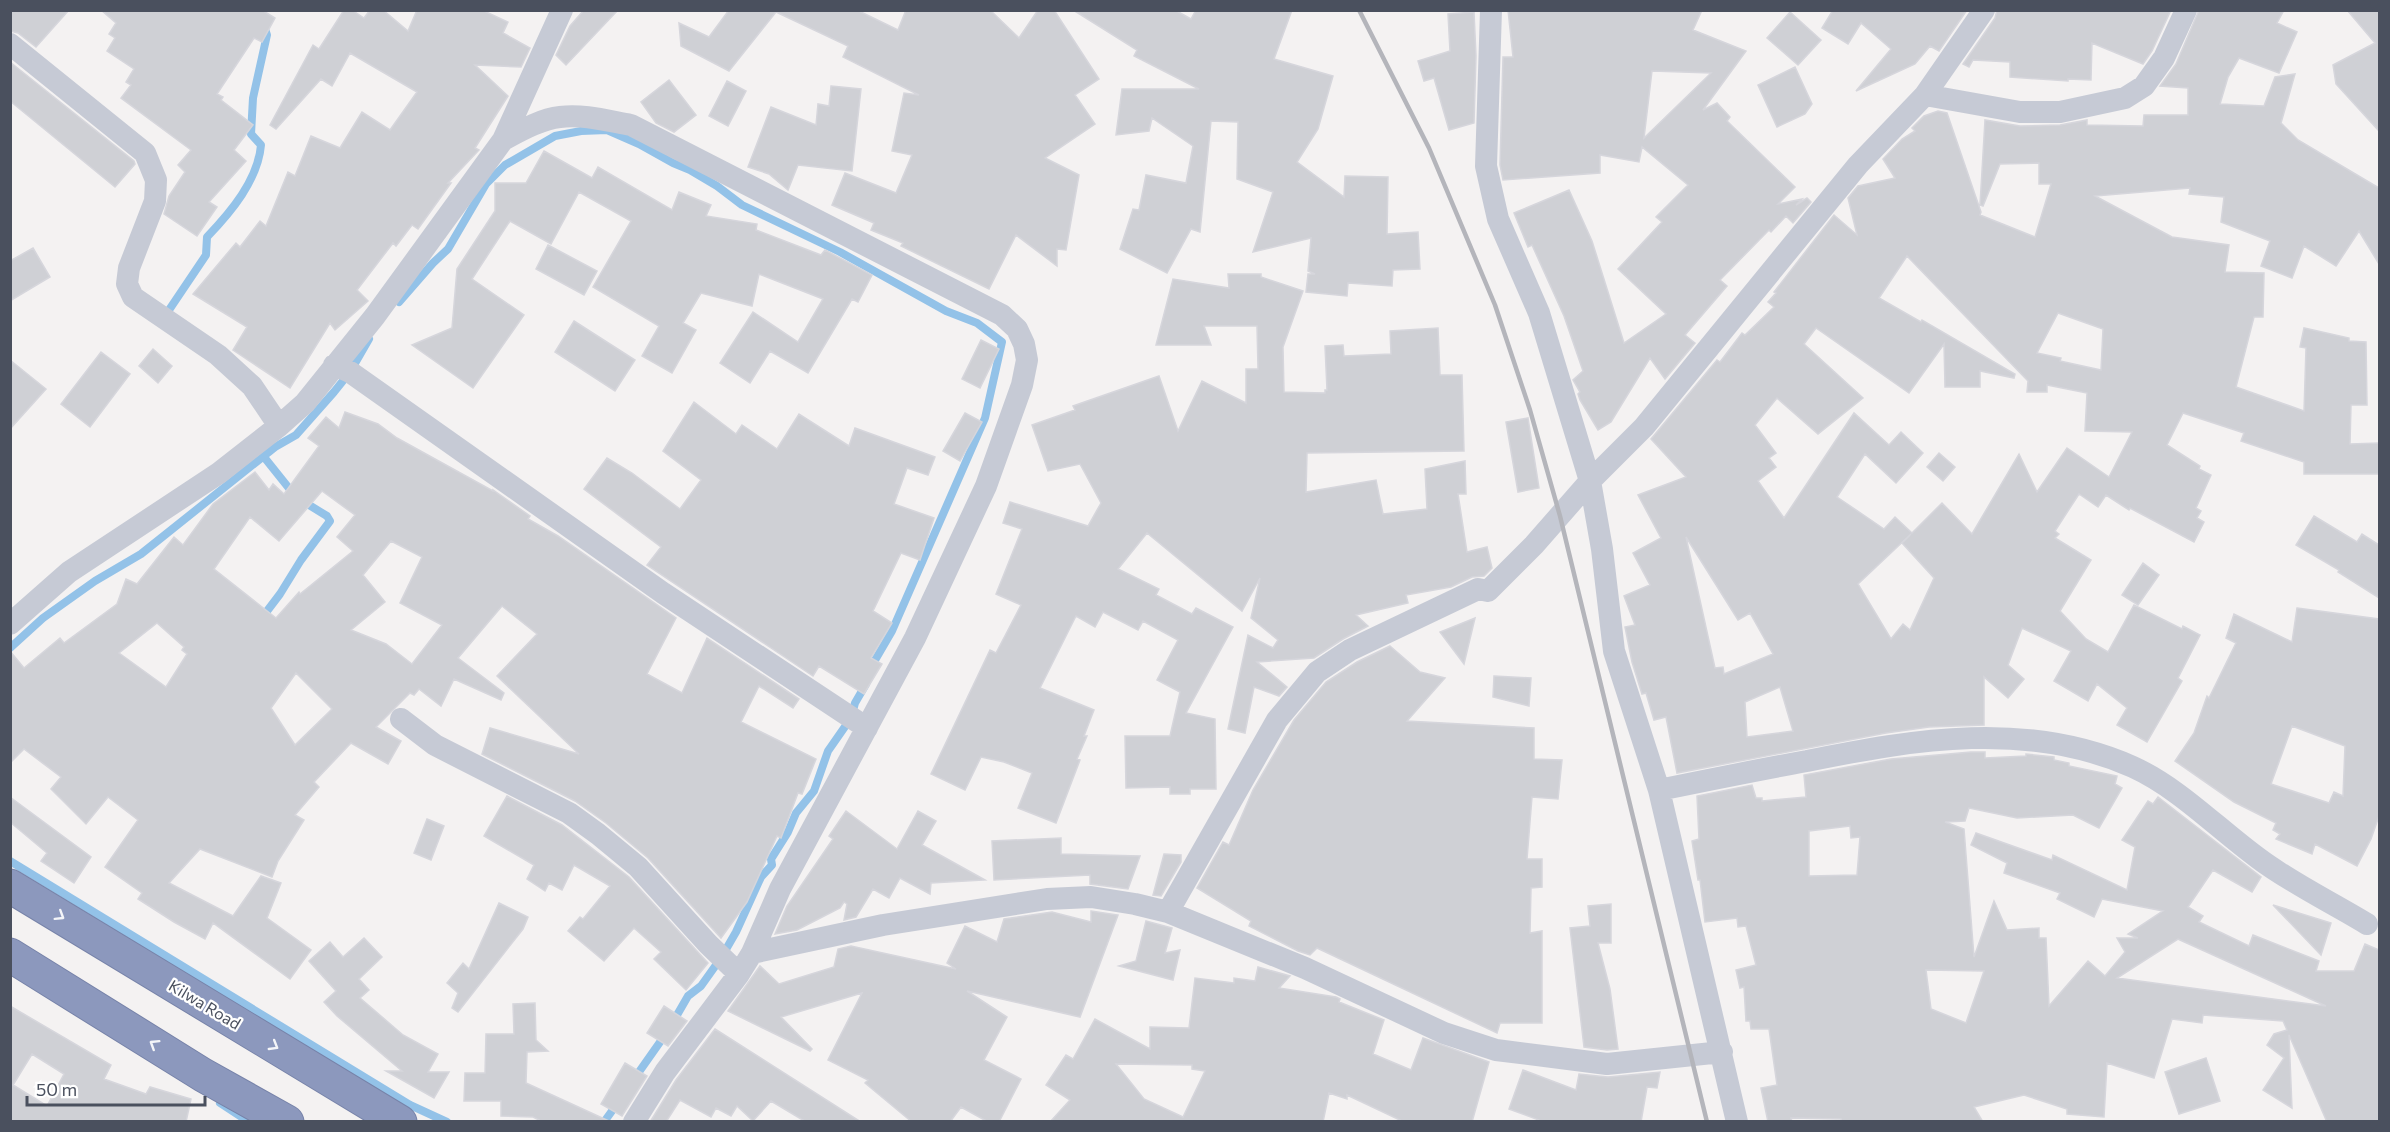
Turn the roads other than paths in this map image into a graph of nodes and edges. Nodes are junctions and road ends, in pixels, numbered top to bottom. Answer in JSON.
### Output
{"nodes":[{"id":1,"x":562,"y":10,"type":"edge"},
{"id":2,"x":1491,"y":10,"type":"edge"},
{"id":3,"x":1984,"y":10,"type":"edge"},
{"id":4,"x":2186,"y":10,"type":"edge"},
{"id":5,"x":10,"y":44,"type":"edge"},
{"id":6,"x":1925,"y":95,"type":"junction"},
{"id":7,"x":503,"y":140,"type":"junction"},
{"id":8,"x":334,"y":365,"type":"junction"},
{"id":9,"x":279,"y":426,"type":"junction"},
{"id":10,"x":1590,"y":481,"type":"junction"},
{"id":11,"x":10,"y":624,"type":"edge"},
{"id":12,"x":401,"y":719,"type":"dead end"},
{"id":13,"x":867,"y":728,"type":"junction"},
{"id":14,"x":1659,"y":790,"type":"junction"},
{"id":15,"x":10,"y":885,"type":"edge"},
{"id":16,"x":1168,"y":912,"type":"junction"},
{"id":17,"x":2367,"y":924,"type":"dead end"},
{"id":18,"x":752,"y":953,"type":"junction"},
{"id":19,"x":10,"y":955,"type":"edge"},
{"id":20,"x":739,"y":974,"type":"junction"},
{"id":21,"x":1722,"y":1052,"type":"junction"},
{"id":22,"x":287,"y":1122,"type":"edge"},
{"id":23,"x":400,"y":1122,"type":"edge"},
{"id":24,"x":634,"y":1122,"type":"edge"},
{"id":25,"x":1737,"y":1122,"type":"edge"}],
"edges":[{"from":1,"to":7,"type":"street"},
{"from":2,"to":10,"type":"street"},
{"from":3,"to":6,"type":"street"},
{"from":4,"to":6,"type":"street"},
{"from":5,"to":9,"type":"street"},
{"from":6,"to":10,"type":"street"},
{"from":7,"to":8,"type":"street"},
{"from":7,"to":13,"type":"street"},
{"from":8,"to":9,"type":"street"},
{"from":8,"to":13,"type":"street"},
{"from":9,"to":11,"type":"street"},
{"from":10,"to":14,"type":"street"},
{"from":10,"to":16,"type":"street"},
{"from":12,"to":20,"type":"street"},
{"from":13,"to":18,"type":"street"},
{"from":14,"to":17,"type":"street"},
{"from":14,"to":21,"type":"street"},
{"from":15,"to":23,"type":"highway","name":"Kilwa Road","one_way":true},
{"from":16,"to":18,"type":"street"},
{"from":16,"to":21,"type":"street"},
{"from":18,"to":20,"type":"street"},
{"from":22,"to":19,"type":"highway","one_way":true},
{"from":20,"to":24,"type":"street"},
{"from":21,"to":25,"type":"street"}]}
